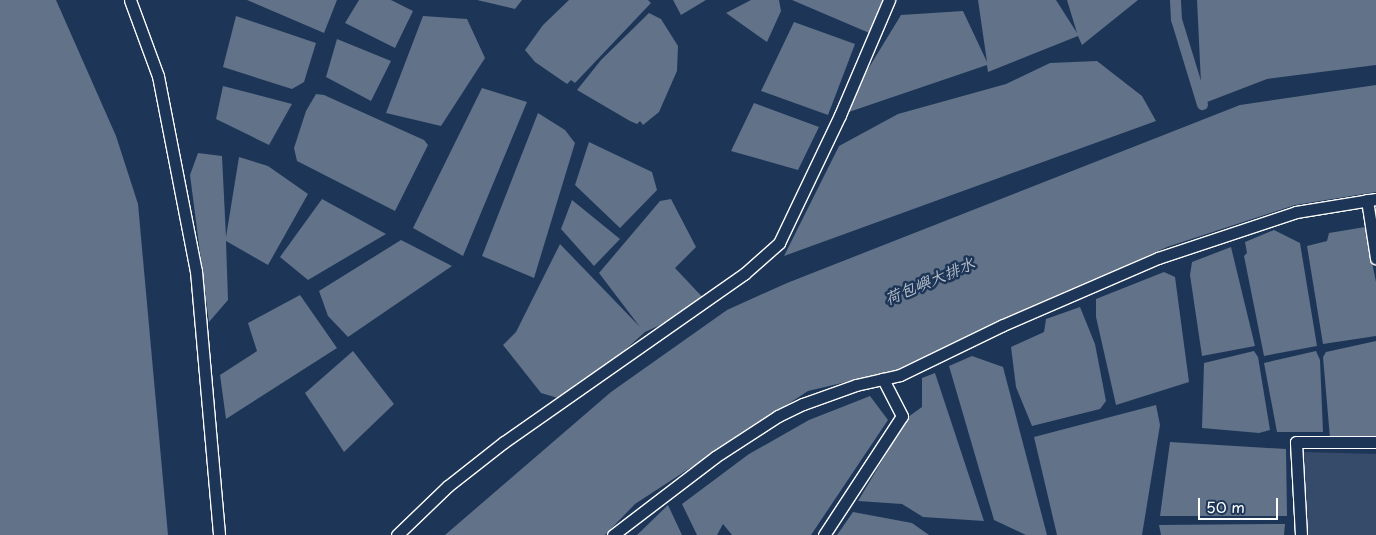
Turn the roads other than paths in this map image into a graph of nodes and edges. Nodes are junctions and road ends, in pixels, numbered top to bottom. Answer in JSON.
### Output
{"nodes":[{"id":1,"x":130,"y":0,"type":"edge"},
{"id":2,"x":889,"y":0,"type":"edge"},
{"id":3,"x":1371,"y":200,"type":"edge"},
{"id":4,"x":1376,"y":258,"type":"edge"},
{"id":5,"x":883,"y":379,"type":"junction"},
{"id":6,"x":1376,"y":442,"type":"edge"},
{"id":7,"x":219,"y":535,"type":"edge"},
{"id":8,"x":397,"y":535,"type":"edge"},
{"id":9,"x":613,"y":535,"type":"edge"},
{"id":10,"x":824,"y":535,"type":"edge"},
{"id":11,"x":1301,"y":535,"type":"edge"}],
"edges":[{"from":1,"to":7,"type":"street"},
{"from":2,"to":8,"type":"street"},
{"from":3,"to":4,"type":"street"},
{"from":3,"to":5,"type":"street"},
{"from":5,"to":9,"type":"street"},
{"from":5,"to":10,"type":"street"},
{"from":6,"to":11,"type":"street"}]}
